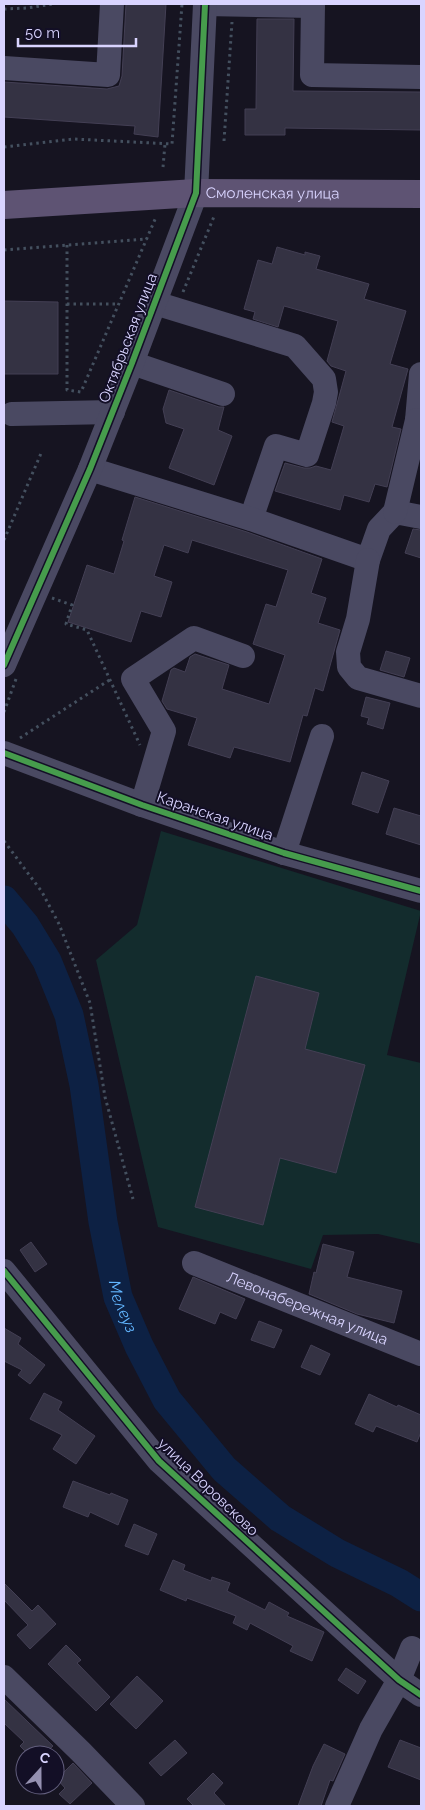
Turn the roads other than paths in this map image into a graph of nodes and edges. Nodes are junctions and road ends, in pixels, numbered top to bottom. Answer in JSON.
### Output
{"nodes":[{"id":1,"x":112,"y":4,"type":"edge"},
{"id":2,"x":205,"y":4,"type":"edge"},
{"id":3,"x":233,"y":5,"type":"edge"},
{"id":4,"x":313,"y":5,"type":"edge"},
{"id":5,"x":4,"y":68,"type":"edge"},
{"id":6,"x":421,"y":77,"type":"edge"},
{"id":7,"x":421,"y":194,"type":"edge"},
{"id":8,"x":207,"y":200,"type":"junction"},
{"id":9,"x":4,"y":205,"type":"edge"},
{"id":10,"x":165,"y":306,"type":"junction"},
{"id":11,"x":132,"y":363,"type":"junction"},
{"id":12,"x":421,"y":374,"type":"edge"},
{"id":13,"x":223,"y":394,"type":"dead end"},
{"id":14,"x":113,"y":412,"type":"junction"},
{"id":15,"x":12,"y":414,"type":"dead end"},
{"id":16,"x":419,"y":420,"type":"edge"},
{"id":17,"x":90,"y":469,"type":"junction"},
{"id":18,"x":395,"y":512,"type":"junction"},
{"id":19,"x":421,"y":517,"type":"edge"},
{"id":20,"x":251,"y":519,"type":"junction"},
{"id":21,"x":368,"y":560,"type":"junction"},
{"id":22,"x":242,"y":656,"type":"dead end"},
{"id":23,"x":10,"y":671,"type":"edge"},
{"id":24,"x":421,"y":696,"type":"edge"},
{"id":25,"x":322,"y":736,"type":"dead end"},
{"id":26,"x":11,"y":746,"type":"edge"},
{"id":27,"x":142,"y":805,"type":"junction"},
{"id":28,"x":284,"y":853,"type":"junction"},
{"id":29,"x":421,"y":891,"type":"edge"},
{"id":30,"x":194,"y":1263,"type":"dead end"},
{"id":31,"x":4,"y":1270,"type":"edge"},
{"id":32,"x":421,"y":1354,"type":"edge"},
{"id":33,"x":412,"y":1648,"type":"dead end"},
{"id":34,"x":4,"y":1677,"type":"edge"},
{"id":35,"x":399,"y":1680,"type":"junction"},
{"id":36,"x":421,"y":1695,"type":"edge"},
{"id":37,"x":133,"y":1806,"type":"edge"},
{"id":38,"x":337,"y":1806,"type":"edge"}],
"edges":[{"from":1,"to":5,"type":"street"},
{"from":2,"to":3,"type":"street"},
{"from":2,"to":8,"type":"street","name":"Октябрьская улица"},
{"from":3,"to":4,"type":"street"},
{"from":4,"to":6,"type":"street"},
{"from":7,"to":8,"type":"main road","name":"Смоленская улица"},
{"from":8,"to":9,"type":"main road","name":"Смоленская улица"},
{"from":8,"to":10,"type":"street","name":"Октябрьская улица"},
{"from":10,"to":11,"type":"street","name":"Октябрьская улица"},
{"from":10,"to":20,"type":"street"},
{"from":11,"to":13,"type":"street"},
{"from":11,"to":14,"type":"street","name":"Октябрьская улица"},
{"from":12,"to":16,"type":"street"},
{"from":14,"to":15,"type":"street"},
{"from":14,"to":17,"type":"street","name":"Октябрьская улица"},
{"from":16,"to":18,"type":"street"},
{"from":17,"to":20,"type":"street"},
{"from":17,"to":23,"type":"street","name":"Октябрьская улица"},
{"from":18,"to":19,"type":"street"},
{"from":18,"to":21,"type":"street"},
{"from":20,"to":21,"type":"street"},
{"from":21,"to":24,"type":"street"},
{"from":22,"to":27,"type":"street"},
{"from":25,"to":28,"type":"street"},
{"from":26,"to":27,"type":"street","name":"Каранская улица"},
{"from":27,"to":28,"type":"street","name":"Каранская улица"},
{"from":28,"to":29,"type":"street","name":"Каранская улица"},
{"from":30,"to":32,"type":"street","name":"Левонабережная улица"},
{"from":31,"to":35,"type":"street","name":"улица Воровсково"},
{"from":33,"to":35,"type":"street"},
{"from":34,"to":37,"type":"street"},
{"from":35,"to":36,"type":"street","name":"улица Воровсково"},
{"from":35,"to":38,"type":"street"}]}
